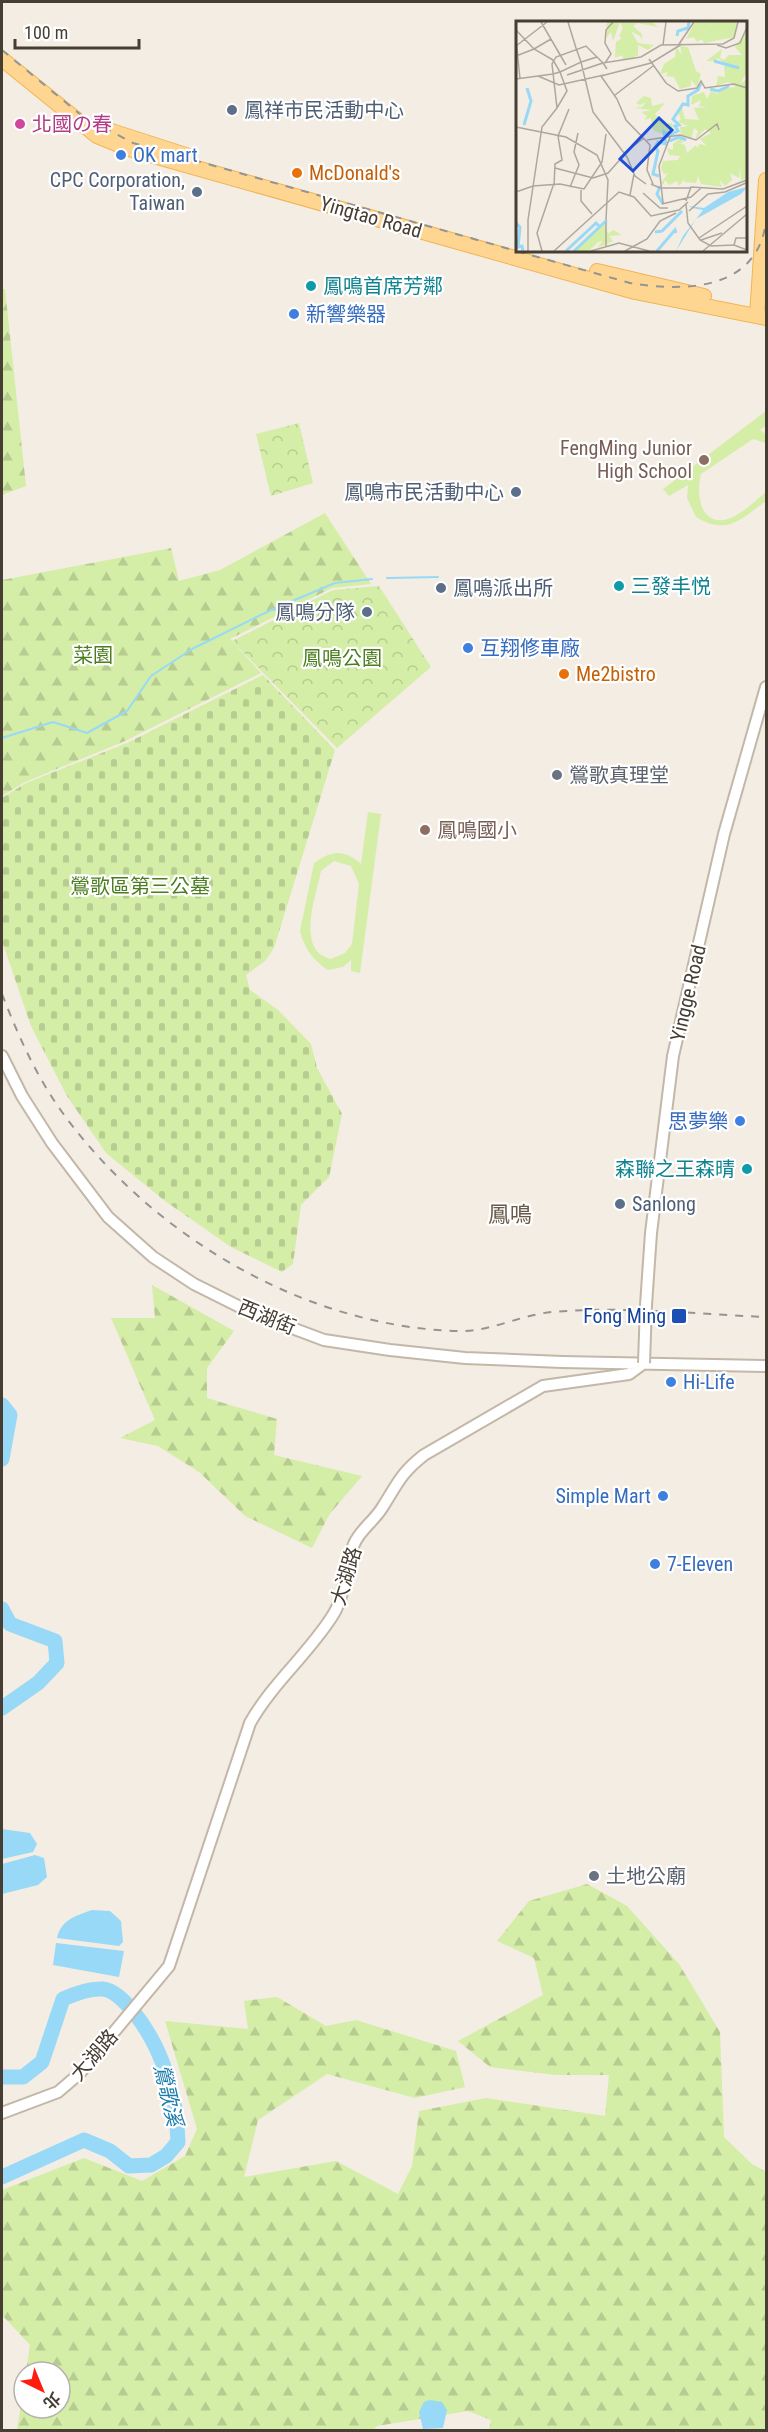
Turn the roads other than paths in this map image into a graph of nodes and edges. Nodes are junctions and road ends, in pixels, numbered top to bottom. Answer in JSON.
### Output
{"nodes":[{"id":1,"x":2,"y":48,"type":"edge"},
{"id":2,"x":2,"y":59,"type":"edge"},
{"id":3,"x":766,"y":180,"type":"edge"},
{"id":4,"x":516,"y":249,"type":"edge"},
{"id":5,"x":526,"y":252,"type":"edge"},
{"id":6,"x":762,"y":313,"type":"edge"},
{"id":7,"x":766,"y":687,"type":"edge"},
{"id":8,"x":2,"y":1056,"type":"edge"},
{"id":9,"x":644,"y":1362,"type":"junction"},
{"id":10,"x":766,"y":1366,"type":"edge"},
{"id":11,"x":2,"y":2113,"type":"edge"}],
"edges":[{"from":1,"to":4,"type":"main road","name":"Yingtao Road"},
{"from":2,"to":6,"type":"main road","name":"Yingtao Road"},
{"from":3,"to":6,"type":"main road"},
{"from":5,"to":6,"type":"main road","name":"Yingtao Road"},
{"from":7,"to":9,"type":"street","name":"Yingge Road","bridge":true},
{"from":8,"to":9,"type":"street","name":"西湖街"},
{"from":9,"to":10,"type":"street"},
{"from":9,"to":11,"type":"street","name":"大湖路"}]}
